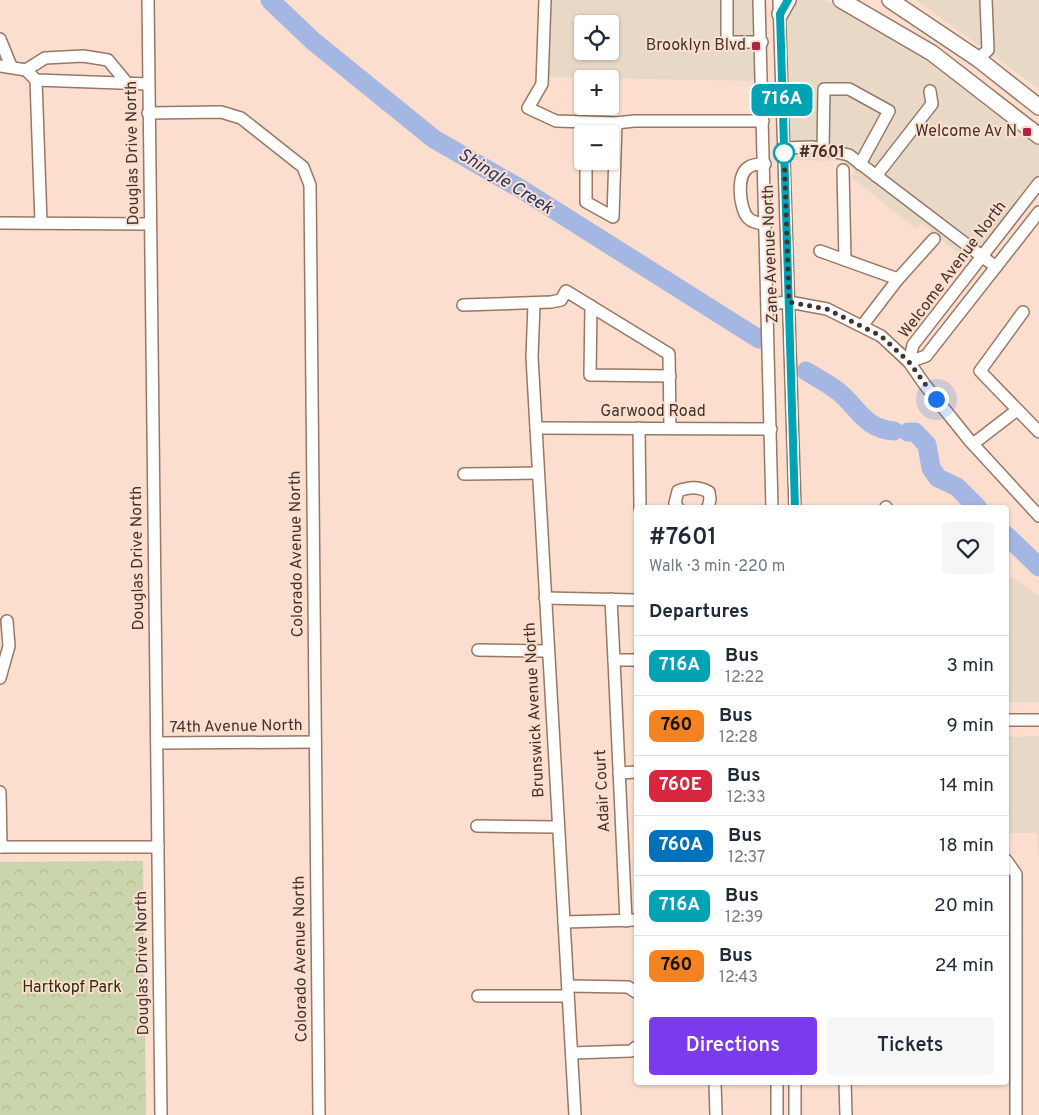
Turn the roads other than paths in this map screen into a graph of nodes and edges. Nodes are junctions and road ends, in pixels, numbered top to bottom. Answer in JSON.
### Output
{"nodes":[{"id":1,"x":148,"y":0,"type":"edge"},
{"id":2,"x":545,"y":0,"type":"edge"},
{"id":3,"x":727,"y":0,"type":"edge"},
{"id":4,"x":759,"y":0,"type":"edge"},
{"id":5,"x":788,"y":0,"type":"edge"},
{"id":6,"x":841,"y":0,"type":"edge"},
{"id":7,"x":890,"y":0,"type":"edge"},
{"id":8,"x":986,"y":0,"type":"edge"},
{"id":9,"x":779,"y":7,"type":"edge"},
{"id":10,"x":0,"y":40,"type":"edge"},
{"id":11,"x":762,"y":42,"type":"junction"},
{"id":12,"x":978,"y":59,"type":"junction"},
{"id":13,"x":6,"y":66,"type":"edge"},
{"id":14,"x":26,"y":70,"type":"junction"},
{"id":15,"x":36,"y":80,"type":"junction"},
{"id":16,"x":127,"y":83,"type":"junction"},
{"id":17,"x":148,"y":84,"type":"junction"},
{"id":18,"x":930,"y":91,"type":"dead end"},
{"id":19,"x":1039,"y":107,"type":"edge"},
{"id":20,"x":148,"y":113,"type":"junction"},
{"id":21,"x":764,"y":121,"type":"junction"},
{"id":22,"x":587,"y":122,"type":"junction"},
{"id":23,"x":616,"y":123,"type":"joint"},
{"id":24,"x":587,"y":125,"type":"edge"},
{"id":25,"x":1039,"y":136,"type":"edge"},
{"id":26,"x":784,"y":148,"type":"junction"},
{"id":27,"x":823,"y":149,"type":"junction"},
{"id":28,"x":765,"y":164,"type":"junction"},
{"id":29,"x":860,"y":164,"type":"junction"},
{"id":30,"x":586,"y":170,"type":"edge"},
{"id":31,"x":614,"y":170,"type":"edge"},
{"id":32,"x":842,"y":170,"type":"dead end"},
{"id":33,"x":876,"y":176,"type":"junction"},
{"id":34,"x":1039,"y":183,"type":"edge"},
{"id":35,"x":1039,"y":212,"type":"edge"},
{"id":36,"x":0,"y":222,"type":"edge"},
{"id":37,"x":41,"y":223,"type":"junction"},
{"id":38,"x":150,"y":224,"type":"junction"},
{"id":39,"x":766,"y":224,"type":"junction"},
{"id":40,"x":934,"y":239,"type":"dead end"},
{"id":41,"x":820,"y":251,"type":"dead end"},
{"id":42,"x":981,"y":257,"type":"junction"},
{"id":43,"x":845,"y":260,"type":"junction"},
{"id":44,"x":996,"y":267,"type":"junction"},
{"id":45,"x":898,"y":279,"type":"junction"},
{"id":46,"x":789,"y":302,"type":"junction"},
{"id":47,"x":534,"y":304,"type":"junction"},
{"id":48,"x":768,"y":304,"type":"junction"},
{"id":49,"x":462,"y":305,"type":"dead end"},
{"id":50,"x":591,"y":306,"type":"junction"},
{"id":51,"x":1023,"y":312,"type":"dead end"},
{"id":52,"x":862,"y":326,"type":"junction"},
{"id":53,"x":909,"y":362,"type":"junction"},
{"id":54,"x":670,"y":376,"type":"junction"},
{"id":55,"x":1017,"y":410,"type":"junction"},
{"id":56,"x":536,"y":428,"type":"junction"},
{"id":57,"x":639,"y":428,"type":"junction"},
{"id":58,"x":670,"y":428,"type":"junction"},
{"id":59,"x":771,"y":429,"type":"junction"},
{"id":60,"x":1039,"y":432,"type":"edge"},
{"id":61,"x":973,"y":444,"type":"junction"},
{"id":62,"x":538,"y":473,"type":"junction"},
{"id":63,"x":464,"y":474,"type":"dead end"},
{"id":64,"x":640,"y":505,"type":"edge"},
{"id":65,"x":676,"y":505,"type":"edge"},
{"id":66,"x":709,"y":505,"type":"edge"},
{"id":67,"x":772,"y":505,"type":"edge"},
{"id":68,"x":795,"y":505,"type":"edge"},
{"id":69,"x":1039,"y":516,"type":"edge"},
{"id":70,"x":545,"y":598,"type":"junction"},
{"id":71,"x":611,"y":599,"type":"junction"},
{"id":72,"x":634,"y":600,"type":"edge"},
{"id":73,"x":7,"y":621,"type":"dead end"},
{"id":74,"x":478,"y":650,"type":"dead end"},
{"id":75,"x":548,"y":651,"type":"junction"},
{"id":76,"x":614,"y":660,"type":"junction"},
{"id":77,"x":634,"y":660,"type":"edge"},
{"id":78,"x":0,"y":678,"type":"edge"},
{"id":79,"x":1009,"y":720,"type":"edge"},
{"id":80,"x":1039,"y":720,"type":"edge"},
{"id":81,"x":315,"y":742,"type":"junction"},
{"id":82,"x":157,"y":744,"type":"junction"},
{"id":83,"x":634,"y":772,"type":"edge"},
{"id":84,"x":619,"y":773,"type":"junction"},
{"id":85,"x":0,"y":792,"type":"edge"},
{"id":86,"x":476,"y":826,"type":"dead end"},
{"id":87,"x":558,"y":828,"type":"junction"},
{"id":88,"x":0,"y":847,"type":"edge"},
{"id":89,"x":158,"y":847,"type":"junction"},
{"id":90,"x":1009,"y":864,"type":"edge"},
{"id":91,"x":631,"y":921,"type":"edge"},
{"id":92,"x":564,"y":922,"type":"junction"},
{"id":93,"x":568,"y":991,"type":"junction"},
{"id":94,"x":634,"y":991,"type":"edge"},
{"id":95,"x":478,"y":996,"type":"dead end"},
{"id":96,"x":634,"y":1049,"type":"edge"},
{"id":97,"x":572,"y":1053,"type":"junction"},
{"id":98,"x":715,"y":1085,"type":"edge"},
{"id":99,"x":777,"y":1085,"type":"edge"},
{"id":100,"x":795,"y":1085,"type":"edge"},
{"id":101,"x":845,"y":1085,"type":"edge"},
{"id":102,"x":161,"y":1115,"type":"edge"},
{"id":103,"x":319,"y":1115,"type":"edge"},
{"id":104,"x":575,"y":1115,"type":"edge"},
{"id":105,"x":716,"y":1115,"type":"edge"},
{"id":106,"x":777,"y":1115,"type":"edge"},
{"id":107,"x":795,"y":1115,"type":"edge"},
{"id":108,"x":846,"y":1115,"type":"edge"},
{"id":109,"x":1016,"y":1115,"type":"edge"}],
"edges":[{"from":1,"to":17,"type":"street","name":"Douglas Drive North"},
{"from":2,"to":22,"type":"street"},
{"from":3,"to":11,"type":"street"},
{"from":4,"to":11,"type":"street","name":"Zane Avenue North"},
{"from":5,"to":9,"type":"main road"},
{"from":6,"to":25,"type":"main road"},
{"from":7,"to":12,"type":"main road"},
{"from":8,"to":12,"type":"street"},
{"from":9,"to":26,"type":"street","name":"Zane Avenue North"},
{"from":10,"to":13,"type":"street"},
{"from":11,"to":21,"type":"street","name":"Zane Avenue North"},
{"from":12,"to":19,"type":"main road"},
{"from":13,"to":14,"type":"street"},
{"from":14,"to":15,"type":"street"},
{"from":14,"to":16,"type":"street"},
{"from":15,"to":16,"type":"street"},
{"from":15,"to":37,"type":"street"},
{"from":16,"to":17,"type":"street"},
{"from":17,"to":20,"type":"street","name":"Douglas Drive North"},
{"from":18,"to":33,"type":"street"},
{"from":20,"to":38,"type":"street","name":"Douglas Drive North"},
{"from":20,"to":81,"type":"street","name":"Colorado Avenue North"},
{"from":21,"to":23,"type":"street"},
{"from":21,"to":28,"type":"street","name":"Zane Avenue North"},
{"from":22,"to":23,"type":"street"},
{"from":22,"to":24,"type":"street"},
{"from":26,"to":27,"type":"street"},
{"from":26,"to":46,"type":"street","name":"Zane Avenue North"},
{"from":27,"to":29,"type":"street"},
{"from":27,"to":29,"type":"street"},
{"from":28,"to":39,"type":"street","name":"Zane Avenue North"},
{"from":28,"to":39,"type":"street"},
{"from":29,"to":33,"type":"street"},
{"from":30,"to":31,"type":"street"},
{"from":32,"to":43,"type":"street"},
{"from":33,"to":42,"type":"street"},
{"from":34,"to":42,"type":"street","name":"Welcome Avenue North"},
{"from":35,"to":44,"type":"street","name":"Welcome Avenue North"},
{"from":36,"to":37,"type":"street"},
{"from":37,"to":38,"type":"street"},
{"from":38,"to":82,"type":"street","name":"Douglas Drive North"},
{"from":39,"to":48,"type":"street","name":"Zane Avenue North"},
{"from":40,"to":45,"type":"street"},
{"from":41,"to":43,"type":"street"},
{"from":42,"to":44,"type":"street"},
{"from":42,"to":53,"type":"street","name":"Welcome Avenue North"},
{"from":43,"to":45,"type":"street"},
{"from":44,"to":53,"type":"street","name":"Welcome Avenue North"},
{"from":45,"to":52,"type":"street"},
{"from":46,"to":48,"type":"street"},
{"from":46,"to":52,"type":"street"},
{"from":46,"to":68,"type":"street","name":"Zane Avenue North"},
{"from":47,"to":49,"type":"street"},
{"from":47,"to":50,"type":"street"},
{"from":47,"to":56,"type":"street","name":"Brunswick Avenue North"},
{"from":48,"to":59,"type":"street","name":"Zane Avenue North"},
{"from":50,"to":54,"type":"street"},
{"from":50,"to":54,"type":"street"},
{"from":51,"to":55,"type":"street"},
{"from":52,"to":53,"type":"street"},
{"from":53,"to":61,"type":"street"},
{"from":54,"to":58,"type":"street"},
{"from":55,"to":60,"type":"street"},
{"from":55,"to":61,"type":"street"},
{"from":56,"to":57,"type":"street","name":"Garwood Road"},
{"from":56,"to":62,"type":"street","name":"Brunswick Avenue North"},
{"from":57,"to":58,"type":"street","name":"Garwood Road"},
{"from":57,"to":64,"type":"street"},
{"from":58,"to":59,"type":"street","name":"Garwood Road"},
{"from":59,"to":67,"type":"street","name":"Zane Avenue North"},
{"from":61,"to":69,"type":"street"},
{"from":62,"to":63,"type":"street"},
{"from":62,"to":70,"type":"street","name":"Brunswick Avenue North"},
{"from":65,"to":66,"type":"street"},
{"from":70,"to":71,"type":"street"},
{"from":70,"to":75,"type":"street","name":"Brunswick Avenue North"},
{"from":71,"to":72,"type":"street"},
{"from":71,"to":76,"type":"street","name":"Adair Court"},
{"from":73,"to":78,"type":"street"},
{"from":74,"to":75,"type":"street"},
{"from":75,"to":87,"type":"street","name":"Brunswick Avenue North"},
{"from":76,"to":77,"type":"street"},
{"from":76,"to":84,"type":"street","name":"Adair Court"},
{"from":79,"to":80,"type":"street"},
{"from":81,"to":82,"type":"street","name":"74th Avenue North"},
{"from":81,"to":103,"type":"street","name":"Colorado Avenue North"},
{"from":82,"to":89,"type":"street","name":"Douglas Drive North"},
{"from":83,"to":84,"type":"street"},
{"from":84,"to":91,"type":"street","name":"Adair Court"},
{"from":85,"to":88,"type":"street"},
{"from":86,"to":87,"type":"street"},
{"from":87,"to":92,"type":"street","name":"Brunswick Avenue North"},
{"from":88,"to":89,"type":"street"},
{"from":89,"to":102,"type":"street","name":"Douglas Drive North"},
{"from":90,"to":109,"type":"street"},
{"from":91,"to":92,"type":"street"},
{"from":92,"to":93,"type":"street","name":"Brunswick Avenue North"},
{"from":93,"to":94,"type":"street"},
{"from":93,"to":95,"type":"street"},
{"from":93,"to":97,"type":"street","name":"Brunswick Avenue North"},
{"from":96,"to":97,"type":"street"},
{"from":97,"to":104,"type":"street","name":"Brunswick Avenue North"},
{"from":98,"to":105,"type":"street"},
{"from":99,"to":106,"type":"street"},
{"from":100,"to":107,"type":"street"},
{"from":101,"to":108,"type":"street"}]}
